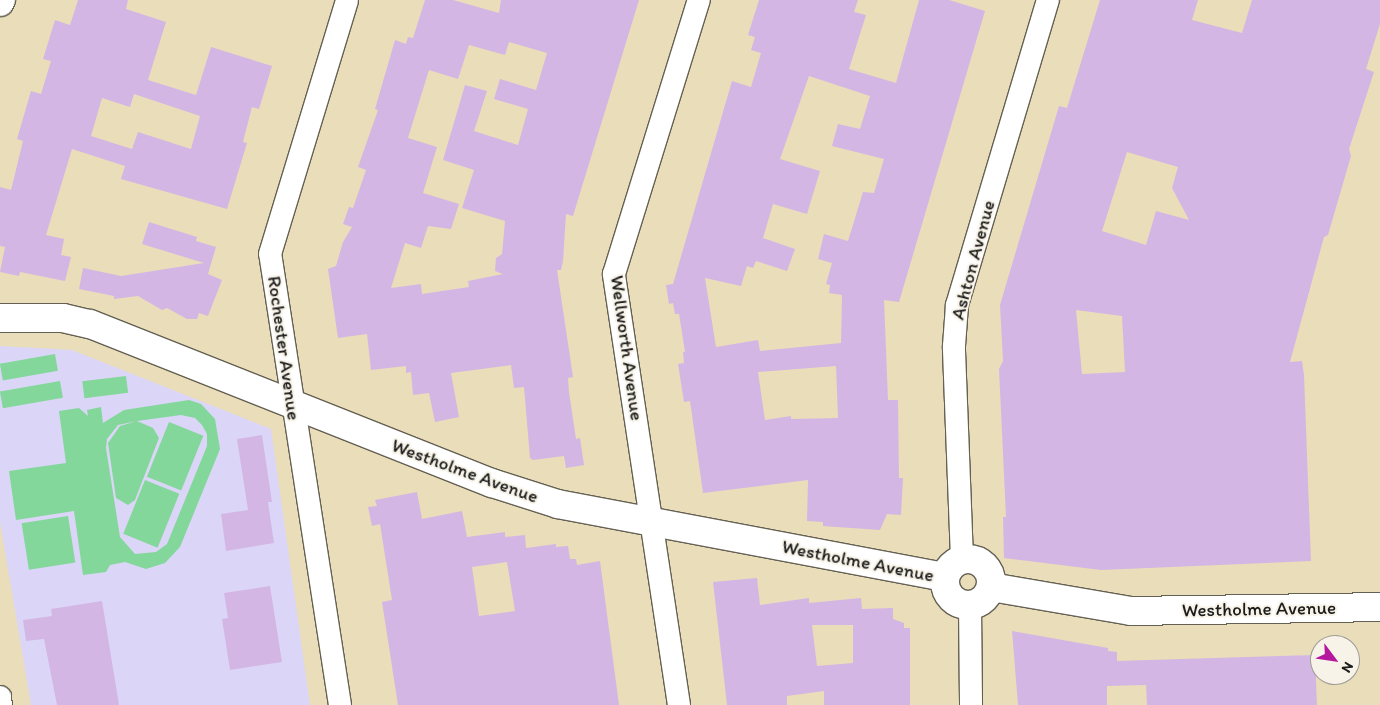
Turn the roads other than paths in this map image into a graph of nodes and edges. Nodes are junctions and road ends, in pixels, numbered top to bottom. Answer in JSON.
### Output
{"nodes":[{"id":1,"x":347,"y":0,"type":"edge"},
{"id":2,"x":699,"y":0,"type":"edge"},
{"id":3,"x":1048,"y":0,"type":"edge"},
{"id":4,"x":0,"y":318,"type":"edge"},
{"id":5,"x":293,"y":406,"type":"junction"},
{"id":6,"x":652,"y":522,"type":"junction"},
{"id":7,"x":953,"y":568,"type":"junction"},
{"id":8,"x":991,"y":587,"type":"junction"},
{"id":9,"x":970,"y":606,"type":"junction"},
{"id":10,"x":1380,"y":607,"type":"edge"},
{"id":11,"x":0,"y":697,"type":"edge"},
{"id":12,"x":1,"y":705,"type":"edge"},
{"id":13,"x":340,"y":705,"type":"edge"},
{"id":14,"x":679,"y":705,"type":"edge"},
{"id":15,"x":971,"y":705,"type":"edge"}],
"edges":[{"from":1,"to":5,"type":"street","name":"Rochester Avenue"},
{"from":2,"to":6,"type":"street","name":"Wellworth Avenue"},
{"from":3,"to":7,"type":"street","name":"Ashton Avenue"},
{"from":4,"to":5,"type":"street","name":"Westholme Avenue"},
{"from":5,"to":6,"type":"street","name":"Westholme Avenue"},
{"from":5,"to":13,"type":"street","name":"Rochester Avenue"},
{"from":6,"to":7,"type":"street","name":"Westholme Avenue"},
{"from":6,"to":14,"type":"street","name":"Wellworth Avenue"},
{"from":7,"to":8,"type":"street"},
{"from":7,"to":9,"type":"street"},
{"from":8,"to":9,"type":"street"},
{"from":8,"to":10,"type":"street","name":"Westholme Avenue"},
{"from":9,"to":15,"type":"street"},
{"from":11,"to":12,"type":"street"}]}
